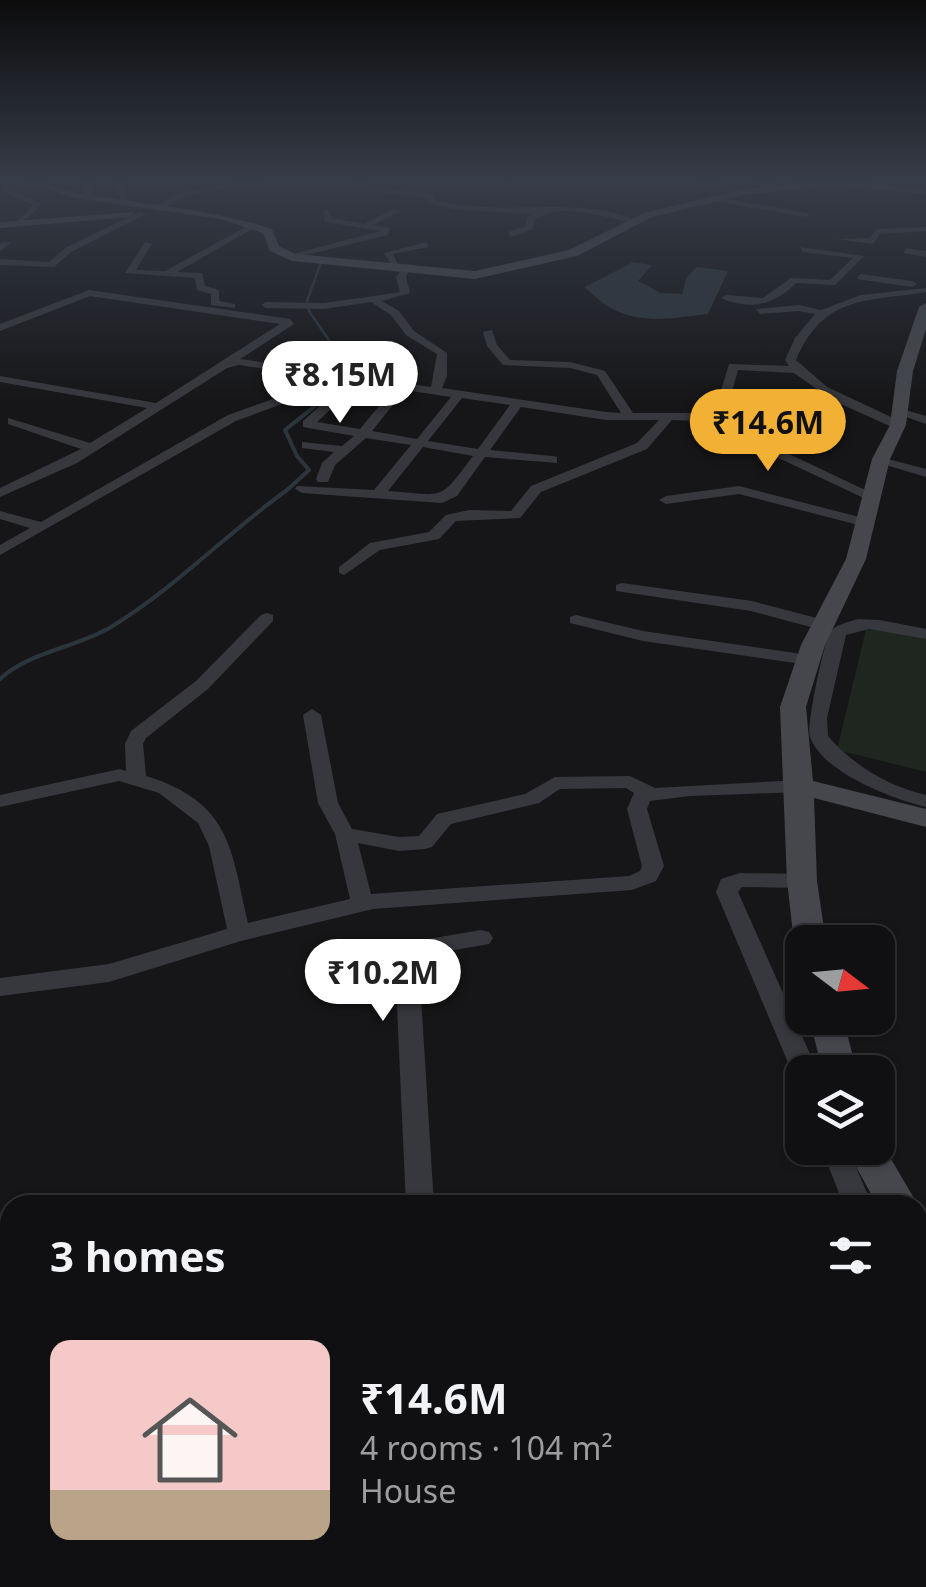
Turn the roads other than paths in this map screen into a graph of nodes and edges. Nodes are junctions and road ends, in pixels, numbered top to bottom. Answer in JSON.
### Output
{"nodes":[{"id":1,"x":64,"y":253,"type":"edge"},
{"id":2,"x":142,"y":253,"type":"edge"},
{"id":3,"x":204,"y":253,"type":"edge"},
{"id":4,"x":281,"y":253,"type":"edge"},
{"id":5,"x":307,"y":253,"type":"edge"},
{"id":6,"x":388,"y":253,"type":"edge"},
{"id":7,"x":574,"y":253,"type":"edge"},
{"id":8,"x":842,"y":253,"type":"edge"},
{"id":9,"x":292,"y":257,"type":"junction"},
{"id":10,"x":0,"y":262,"type":"edge"},
{"id":11,"x":401,"y":265,"type":"junction"},
{"id":12,"x":165,"y":275,"type":"junction"},
{"id":13,"x":860,"y":276,"type":"dead end"},
{"id":14,"x":832,"y":283,"type":"junction"},
{"id":15,"x":924,"y":291,"type":"edge"},
{"id":16,"x":900,"y":293,"type":"junction"},
{"id":17,"x":726,"y":298,"type":"dead end"},
{"id":18,"x":375,"y":301,"type":"junction"},
{"id":19,"x":756,"y":312,"type":"dead end"},
{"id":20,"x":823,"y":312,"type":"junction"},
{"id":21,"x":0,"y":328,"type":"edge"},
{"id":22,"x":488,"y":332,"type":"dead end"},
{"id":23,"x":919,"y":350,"type":"edge"},
{"id":24,"x":224,"y":365,"type":"junction"},
{"id":25,"x":796,"y":370,"type":"junction"},
{"id":26,"x":305,"y":371,"type":"junction"},
{"id":27,"x":0,"y":379,"type":"edge"},
{"id":28,"x":356,"y":380,"type":"junction"},
{"id":29,"x":401,"y":387,"type":"junction"},
{"id":30,"x":435,"y":392,"type":"junction"},
{"id":31,"x":459,"y":396,"type":"junction"},
{"id":32,"x":518,"y":404,"type":"junction"},
{"id":33,"x":160,"y":407,"type":"junction"},
{"id":34,"x":630,"y":416,"type":"junction"},
{"id":35,"x":669,"y":416,"type":"junction"},
{"id":36,"x":702,"y":417,"type":"junction"},
{"id":37,"x":900,"y":418,"type":"junction"},
{"id":38,"x":926,"y":420,"type":"edge"},
{"id":39,"x":12,"y":421,"type":"dead end"},
{"id":40,"x":362,"y":435,"type":"junction"},
{"id":41,"x":307,"y":444,"type":"dead end"},
{"id":42,"x":418,"y":444,"type":"junction"},
{"id":43,"x":92,"y":448,"type":"junction"},
{"id":44,"x":344,"y":450,"type":"junction"},
{"id":45,"x":480,"y":453,"type":"junction"},
{"id":46,"x":881,"y":459,"type":"junction"},
{"id":47,"x":552,"y":460,"type":"dead end"},
{"id":48,"x":926,"y":473,"type":"edge"},
{"id":49,"x":323,"y":480,"type":"dead end"},
{"id":50,"x":302,"y":489,"type":"dead end"},
{"id":51,"x":0,"y":493,"type":"edge"},
{"id":52,"x":378,"y":494,"type":"junction"},
{"id":53,"x":870,"y":496,"type":"junction"},
{"id":54,"x":666,"y":500,"type":"dead end"},
{"id":55,"x":0,"y":514,"type":"edge"},
{"id":56,"x":866,"y":523,"type":"junction"},
{"id":57,"x":44,"y":528,"type":"junction"},
{"id":58,"x":0,"y":550,"type":"edge"},
{"id":59,"x":344,"y":570,"type":"dead end"},
{"id":60,"x":622,"y":588,"type":"dead end"},
{"id":61,"x":266,"y":618,"type":"dead end"},
{"id":62,"x":576,"y":620,"type":"dead end"},
{"id":63,"x":822,"y":625,"type":"junction"},
{"id":64,"x":926,"y":634,"type":"edge"},
{"id":65,"x":808,"y":660,"type":"junction"},
{"id":66,"x":312,"y":715,"type":"dead end"},
{"id":67,"x":136,"y":777,"type":"junction"},
{"id":68,"x":800,"y":786,"type":"junction"},
{"id":69,"x":650,"y":794,"type":"junction"},
{"id":70,"x":0,"y":801,"type":"edge"},
{"id":71,"x":926,"y":801,"type":"edge"},
{"id":72,"x":926,"y":818,"type":"edge"},
{"id":73,"x":346,"y":834,"type":"junction"},
{"id":74,"x":802,"y":881,"type":"junction"},
{"id":75,"x":362,"y":904,"type":"junction"},
{"id":76,"x":808,"y":925,"type":"edge"},
{"id":77,"x":239,"y":932,"type":"junction"},
{"id":78,"x":481,"y":938,"type":"dead end"},
{"id":79,"x":0,"y":987,"type":"edge"},
{"id":80,"x":798,"y":1055,"type":"edge"},
{"id":81,"x":842,"y":1165,"type":"edge"},
{"id":82,"x":875,"y":1165,"type":"edge"},
{"id":83,"x":419,"y":1195,"type":"edge"},
{"id":84,"x":854,"y":1195,"type":"edge"},
{"id":85,"x":892,"y":1195,"type":"edge"}],
"edges":[{"from":1,"to":10,"type":"street"},
{"from":2,"to":12,"type":"street"},
{"from":3,"to":12,"type":"street"},
{"from":4,"to":9,"type":"street"},
{"from":5,"to":9,"type":"street"},
{"from":6,"to":11,"type":"street"},
{"from":7,"to":11,"type":"street"},
{"from":8,"to":14,"type":"street"},
{"from":9,"to":11,"type":"street"},
{"from":11,"to":18,"type":"street"},
{"from":12,"to":18,"type":"street"},
{"from":13,"to":15,"type":"street"},
{"from":14,"to":16,"type":"street"},
{"from":14,"to":17,"type":"street"},
{"from":15,"to":16,"type":"street"},
{"from":15,"to":23,"type":"street"},
{"from":16,"to":20,"type":"street"},
{"from":18,"to":30,"type":"street"},
{"from":19,"to":20,"type":"street"},
{"from":20,"to":25,"type":"street"},
{"from":21,"to":24,"type":"street"},
{"from":22,"to":34,"type":"street"},
{"from":23,"to":37,"type":"street"},
{"from":24,"to":26,"type":"street"},
{"from":24,"to":33,"type":"street"},
{"from":25,"to":36,"type":"street"},
{"from":25,"to":37,"type":"street"},
{"from":26,"to":28,"type":"street"},
{"from":26,"to":57,"type":"street"},
{"from":27,"to":33,"type":"street"},
{"from":28,"to":29,"type":"street"},
{"from":28,"to":40,"type":"street"},
{"from":29,"to":30,"type":"street"},
{"from":29,"to":40,"type":"street"},
{"from":30,"to":31,"type":"street"},
{"from":31,"to":32,"type":"street"},
{"from":31,"to":42,"type":"street"},
{"from":32,"to":34,"type":"street"},
{"from":32,"to":45,"type":"street"},
{"from":33,"to":43,"type":"street"},
{"from":34,"to":35,"type":"street"},
{"from":35,"to":36,"type":"street"},
{"from":35,"to":59,"type":"street"},
{"from":36,"to":53,"type":"street"},
{"from":37,"to":38,"type":"street"},
{"from":37,"to":46,"type":"street"},
{"from":39,"to":43,"type":"street"},
{"from":40,"to":42,"type":"street"},
{"from":40,"to":44,"type":"street"},
{"from":41,"to":44,"type":"street"},
{"from":42,"to":45,"type":"street"},
{"from":42,"to":52,"type":"street"},
{"from":43,"to":51,"type":"street"},
{"from":44,"to":49,"type":"street"},
{"from":45,"to":47,"type":"street"},
{"from":45,"to":52,"type":"street"},
{"from":46,"to":48,"type":"street"},
{"from":46,"to":53,"type":"street"},
{"from":50,"to":52,"type":"street"},
{"from":53,"to":56,"type":"street"},
{"from":54,"to":56,"type":"street"},
{"from":55,"to":57,"type":"street"},
{"from":56,"to":63,"type":"street"},
{"from":57,"to":58,"type":"street"},
{"from":60,"to":63,"type":"street"},
{"from":61,"to":67,"type":"street"},
{"from":62,"to":65,"type":"street"},
{"from":63,"to":65,"type":"street"},
{"from":64,"to":71,"type":"street"},
{"from":65,"to":68,"type":"street"},
{"from":66,"to":73,"type":"street"},
{"from":67,"to":70,"type":"street"},
{"from":67,"to":77,"type":"street"},
{"from":68,"to":69,"type":"street"},
{"from":68,"to":72,"type":"street"},
{"from":68,"to":74,"type":"street"},
{"from":69,"to":73,"type":"street"},
{"from":69,"to":75,"type":"street"},
{"from":73,"to":75,"type":"street"},
{"from":74,"to":76,"type":"street"},
{"from":74,"to":80,"type":"street"},
{"from":75,"to":77,"type":"street"},
{"from":77,"to":79,"type":"street"},
{"from":78,"to":83,"type":"street"},
{"from":81,"to":84,"type":"street"},
{"from":82,"to":85,"type":"street"}]}
